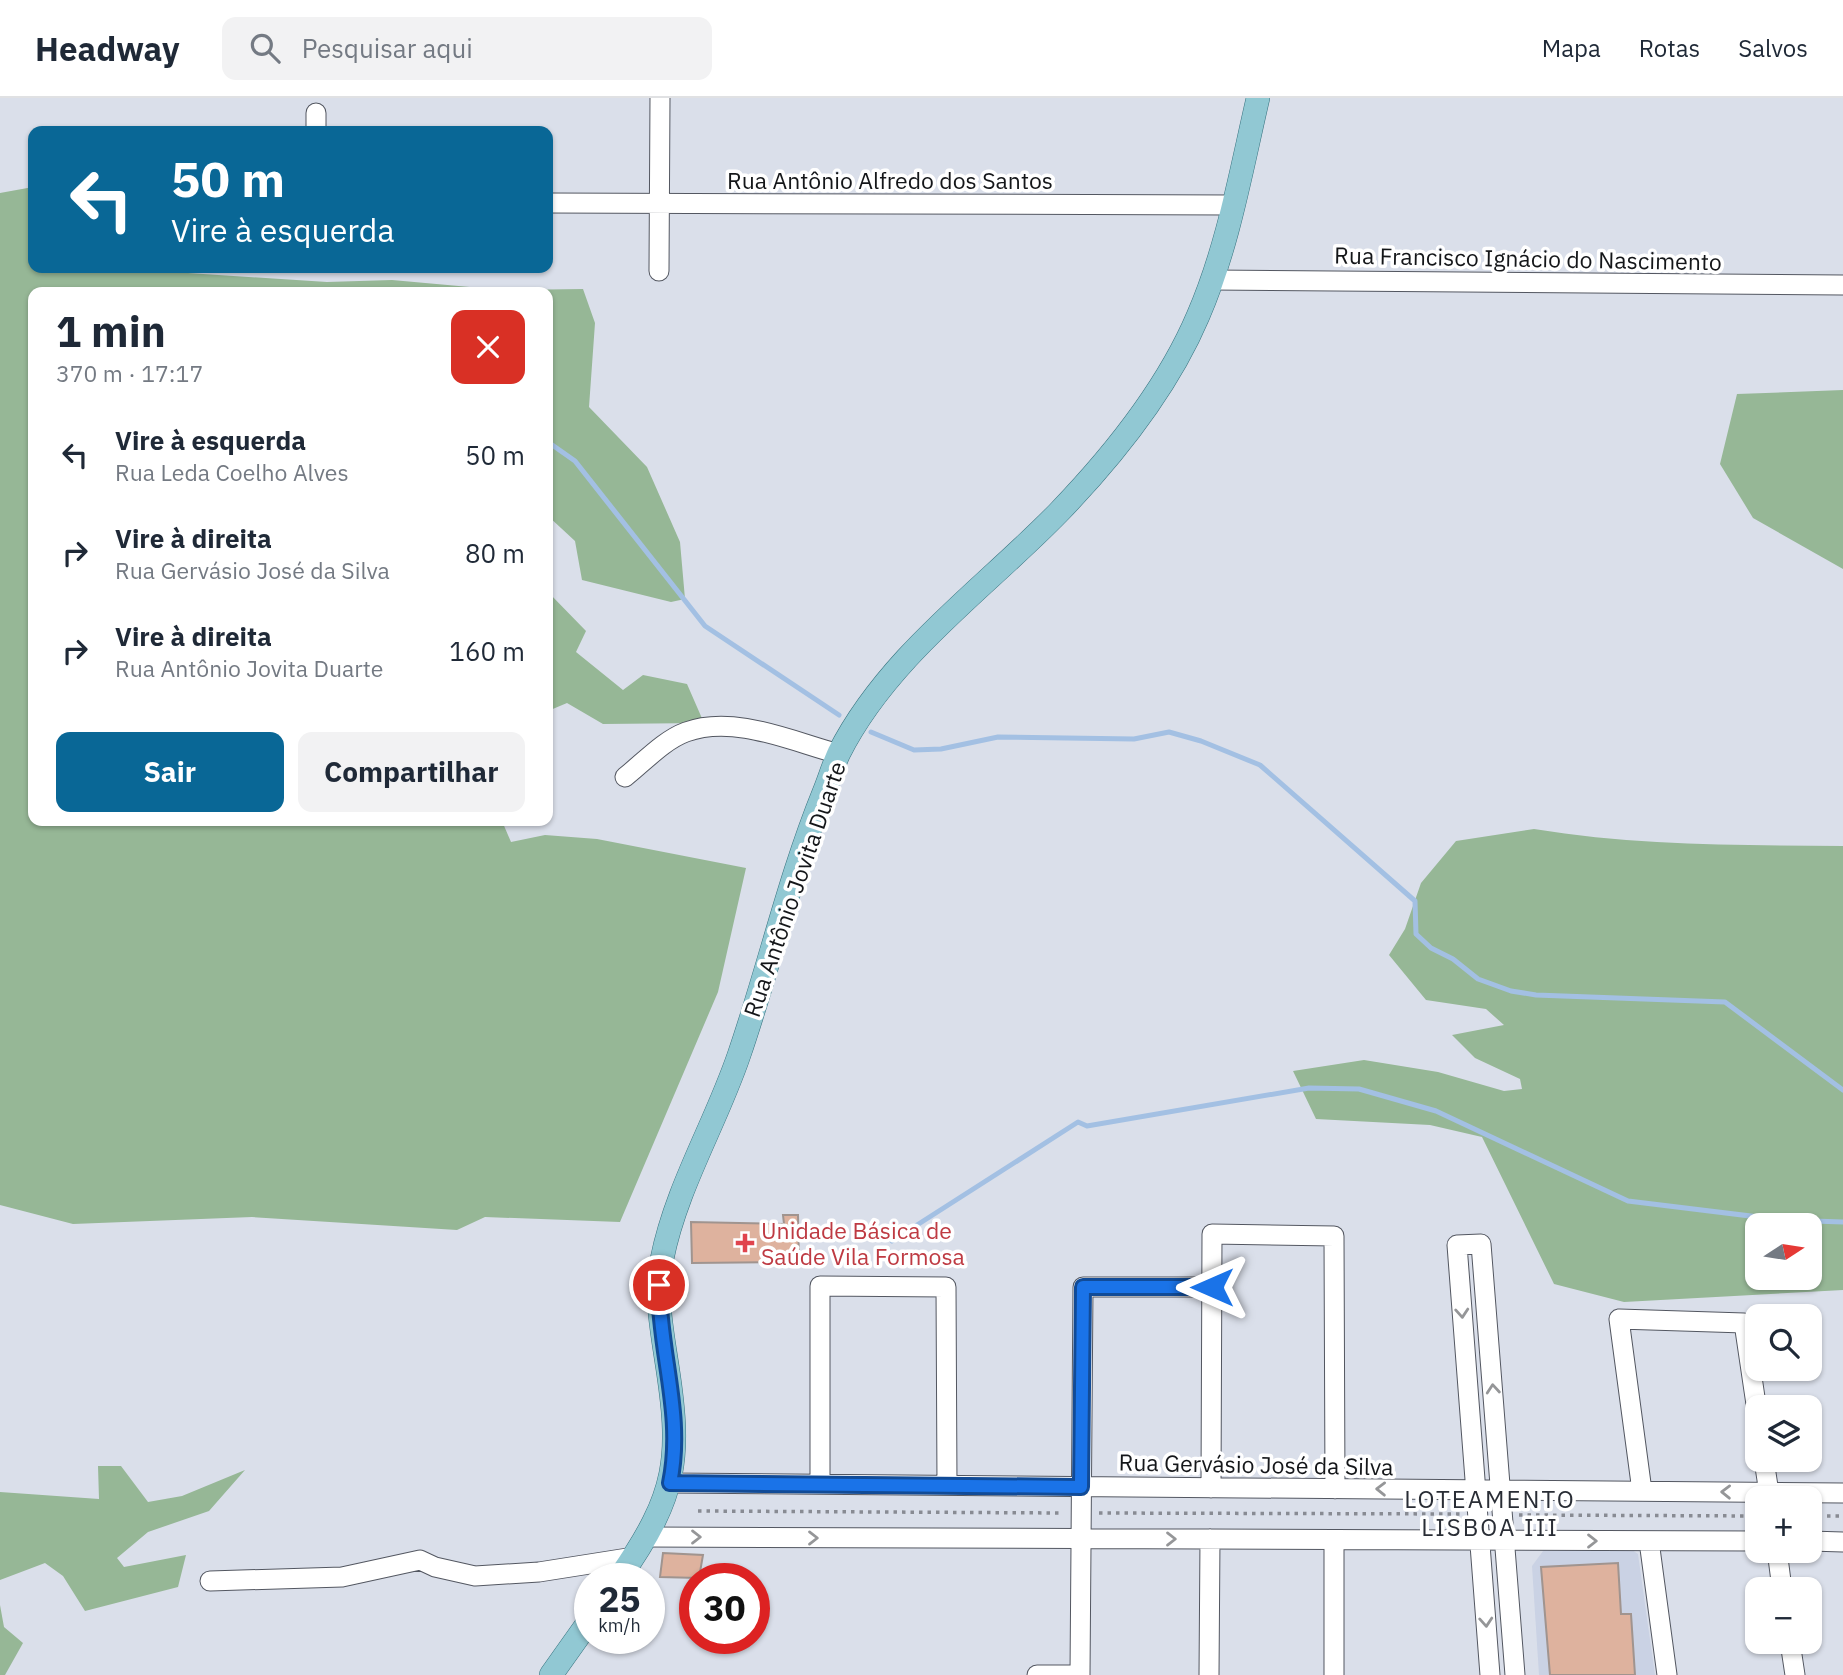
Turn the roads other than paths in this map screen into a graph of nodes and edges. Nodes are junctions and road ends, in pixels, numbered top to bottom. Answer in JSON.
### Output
{"nodes":[{"id":1,"x":660,"y":98,"type":"edge"},
{"id":2,"x":1258,"y":98,"type":"edge"},
{"id":3,"x":553,"y":203,"type":"edge"},
{"id":4,"x":659,"y":204,"type":"junction"},
{"id":5,"x":1232,"y":205,"type":"junction"},
{"id":6,"x":659,"y":271,"type":"dead end"},
{"id":7,"x":1212,"y":280,"type":"junction"},
{"id":8,"x":1843,"y":285,"type":"edge"},
{"id":9,"x":839,"y":754,"type":"junction"},
{"id":10,"x":625,"y":776,"type":"dead end"},
{"id":11,"x":1212,"y":1287,"type":"junction"},
{"id":12,"x":1755,"y":1395,"type":"edge"},
{"id":13,"x":670,"y":1483,"type":"junction"},
{"id":14,"x":820,"y":1484,"type":"junction"},
{"id":15,"x":947,"y":1485,"type":"junction"},
{"id":16,"x":1081,"y":1487,"type":"junction"},
{"id":17,"x":1211,"y":1488,"type":"junction"},
{"id":18,"x":1335,"y":1489,"type":"junction"},
{"id":19,"x":1476,"y":1490,"type":"junction"},
{"id":20,"x":1501,"y":1490,"type":"junction"},
{"id":21,"x":1642,"y":1491,"type":"junction"},
{"id":22,"x":1745,"y":1493,"type":"edge"},
{"id":23,"x":1822,"y":1493,"type":"edge"},
{"id":24,"x":1843,"y":1493,"type":"edge"},
{"id":25,"x":646,"y":1537,"type":"junction"},
{"id":26,"x":1081,"y":1539,"type":"junction"},
{"id":27,"x":1210,"y":1539,"type":"junction"},
{"id":28,"x":1334,"y":1539,"type":"junction"},
{"id":29,"x":1480,"y":1540,"type":"junction"},
{"id":30,"x":1505,"y":1540,"type":"junction"},
{"id":31,"x":1649,"y":1541,"type":"junction"},
{"id":32,"x":1745,"y":1541,"type":"edge"},
{"id":33,"x":1822,"y":1541,"type":"edge"},
{"id":34,"x":1843,"y":1542,"type":"edge"},
{"id":35,"x":634,"y":1558,"type":"junction"},
{"id":36,"x":630,"y":1563,"type":"edge"},
{"id":37,"x":210,"y":1581,"type":"dead end"},
{"id":38,"x":574,"y":1643,"type":"edge"},
{"id":39,"x":1792,"y":1654,"type":"edge"},
{"id":40,"x":551,"y":1675,"type":"edge"},
{"id":41,"x":1037,"y":1675,"type":"edge"},
{"id":42,"x":1080,"y":1675,"type":"edge"},
{"id":43,"x":1209,"y":1675,"type":"edge"},
{"id":44,"x":1334,"y":1675,"type":"edge"},
{"id":45,"x":1490,"y":1675,"type":"edge"},
{"id":46,"x":1515,"y":1675,"type":"edge"},
{"id":47,"x":1667,"y":1675,"type":"edge"},
{"id":48,"x":1795,"y":1675,"type":"edge"}],
"edges":[{"from":1,"to":4,"type":"street"},
{"from":2,"to":5,"type":"main road","name":"Rua Antônio Jovita Duarte"},
{"from":3,"to":4,"type":"street","name":"Rua Antônio Alfredo dos Santos"},
{"from":4,"to":5,"type":"street","name":"Rua Antônio Alfredo dos Santos"},
{"from":4,"to":6,"type":"street"},
{"from":5,"to":7,"type":"main road","name":"Rua Antônio Jovita Duarte"},
{"from":7,"to":8,"type":"street","name":"Rua Francisco Ignácio do Nascimento"},
{"from":7,"to":9,"type":"main road","name":"Rua Antônio Jovita Duarte"},
{"from":9,"to":10,"type":"street"},
{"from":9,"to":13,"type":"main road","name":"Rua Antônio Jovita Duarte"},
{"from":11,"to":16,"type":"street"},
{"from":11,"to":17,"type":"street"},
{"from":11,"to":18,"type":"street"},
{"from":12,"to":21,"type":"street"},
{"from":13,"to":14,"type":"street","name":"Rua Gervásio José da Silva"},
{"from":13,"to":25,"type":"main road","name":"Rua Antônio Jovita Duarte"},
{"from":14,"to":15,"type":"street","name":"Rua Gervásio José da Silva"},
{"from":14,"to":15,"type":"street"},
{"from":15,"to":16,"type":"street","name":"Rua Gervásio José da Silva"},
{"from":16,"to":17,"type":"street","name":"Rua Gervásio José da Silva"},
{"from":16,"to":26,"type":"street"},
{"from":17,"to":18,"type":"street","name":"Rua Gervásio José da Silva"},
{"from":19,"to":18,"type":"street","name":"Rua Gervásio José da Silva","one_way":true},
{"from":19,"to":20,"type":"street","name":"Rua Gervásio José da Silva"},
{"from":20,"to":19,"type":"street","one_way":true},
{"from":19,"to":29,"type":"street"},
{"from":20,"to":21,"type":"street","name":"Rua Gervásio José da Silva"},
{"from":20,"to":30,"type":"street"},
{"from":22,"to":21,"type":"street","name":"Rua Gervásio José da Silva","one_way":true},
{"from":23,"to":24,"type":"street","name":"Rua Gervásio José da Silva"},
{"from":25,"to":26,"type":"street","one_way":true},
{"from":25,"to":35,"type":"main road","name":"Rua Antônio Jovita Duarte"},
{"from":26,"to":27,"type":"street","one_way":true},
{"from":26,"to":42,"type":"street"},
{"from":27,"to":28,"type":"street"},
{"from":27,"to":43,"type":"street"},
{"from":28,"to":29,"type":"street"},
{"from":28,"to":44,"type":"street"},
{"from":29,"to":30,"type":"street"},
{"from":29,"to":45,"type":"street","one_way":true},
{"from":30,"to":31,"type":"street","one_way":true},
{"from":30,"to":46,"type":"street"},
{"from":31,"to":32,"type":"street"},
{"from":31,"to":47,"type":"street"},
{"from":33,"to":34,"type":"street"},
{"from":35,"to":36,"type":"main road","name":"Rua Antônio Jovita Duarte"},
{"from":35,"to":37,"type":"street"},
{"from":38,"to":40,"type":"main road"},
{"from":39,"to":48,"type":"street"},
{"from":41,"to":42,"type":"street"}]}
